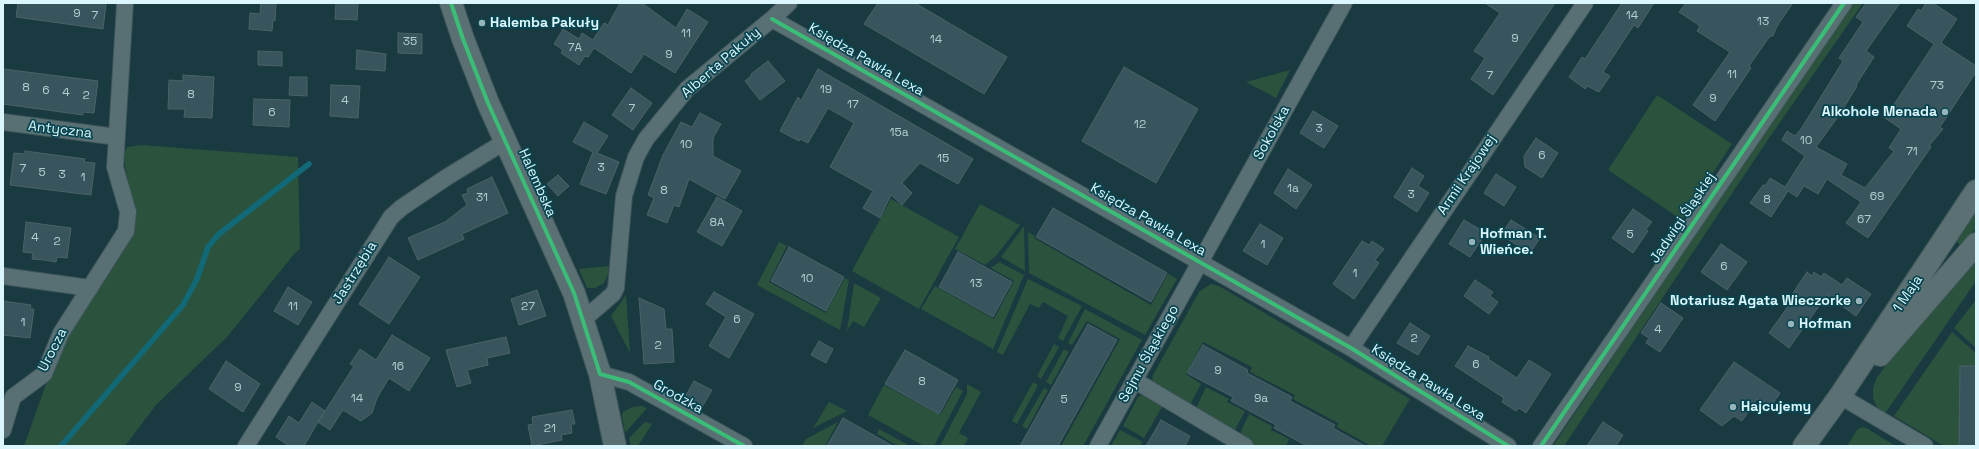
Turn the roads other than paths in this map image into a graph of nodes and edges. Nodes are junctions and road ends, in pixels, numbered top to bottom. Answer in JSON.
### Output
{"nodes":[{"id":1,"x":125,"y":3,"type":"edge"},
{"id":2,"x":451,"y":3,"type":"edge"},
{"id":3,"x":789,"y":3,"type":"edge"},
{"id":4,"x":1344,"y":3,"type":"edge"},
{"id":5,"x":1585,"y":3,"type":"edge"},
{"id":6,"x":1844,"y":3,"type":"edge"},
{"id":7,"x":772,"y":19,"type":"junction"},
{"id":8,"x":3,"y":122,"type":"edge"},
{"id":9,"x":117,"y":137,"type":"junction"},
{"id":10,"x":506,"y":141,"type":"junction"},
{"id":11,"x":1976,"y":191,"type":"edge"},
{"id":12,"x":1976,"y":244,"type":"edge"},
{"id":13,"x":1200,"y":262,"type":"junction"},
{"id":14,"x":3,"y":276,"type":"edge"},
{"id":15,"x":90,"y":288,"type":"junction"},
{"id":16,"x":583,"y":320,"type":"junction"},
{"id":17,"x":1351,"y":348,"type":"junction"},
{"id":18,"x":600,"y":374,"type":"junction"},
{"id":19,"x":1134,"y":380,"type":"junction"},
{"id":20,"x":1840,"y":396,"type":"junction"},
{"id":21,"x":3,"y":430,"type":"edge"},
{"id":22,"x":246,"y":446,"type":"edge"},
{"id":23,"x":615,"y":446,"type":"edge"},
{"id":24,"x":744,"y":446,"type":"edge"},
{"id":25,"x":1098,"y":446,"type":"edge"},
{"id":26,"x":1245,"y":446,"type":"edge"},
{"id":27,"x":1508,"y":446,"type":"edge"},
{"id":28,"x":1541,"y":446,"type":"edge"},
{"id":29,"x":1804,"y":446,"type":"edge"},
{"id":30,"x":1925,"y":446,"type":"edge"}],
"edges":[{"from":1,"to":9,"type":"street","name":"Urocza"},
{"from":2,"to":10,"type":"main road","name":"Halembska"},
{"from":3,"to":7,"type":"street","name":"Alberta Pakuły"},
{"from":4,"to":13,"type":"street","name":"Sokolska"},
{"from":5,"to":17,"type":"street","name":"Armii Krajowej"},
{"from":6,"to":28,"type":"street","name":"Jadwigi Śląskiej"},
{"from":7,"to":13,"type":"street","name":"Księdza Pawła Lexa"},
{"from":7,"to":16,"type":"street","name":"Alberta Pakuły"},
{"from":8,"to":9,"type":"street","name":"Antyczna"},
{"from":9,"to":15,"type":"street","name":"Urocza"},
{"from":10,"to":16,"type":"main road","name":"Halembska"},
{"from":10,"to":22,"type":"street","name":"Jastrzębia"},
{"from":11,"to":20,"type":"main road","name":"1 Maja"},
{"from":12,"to":20,"type":"main road","name":"1 Maja"},
{"from":13,"to":17,"type":"street","name":"Księdza Pawła Lexa"},
{"from":13,"to":19,"type":"street","name":"Sejmu Śląskiego"},
{"from":14,"to":15,"type":"street"},
{"from":15,"to":21,"type":"street","name":"Urocza"},
{"from":16,"to":18,"type":"main road","name":"Halembska"},
{"from":17,"to":27,"type":"street","name":"Księdza Pawła Lexa"},
{"from":18,"to":23,"type":"main road","name":"Halembska"},
{"from":18,"to":24,"type":"street","name":"Grodzka"},
{"from":19,"to":25,"type":"street","name":"Sejmu Śląskiego"},
{"from":19,"to":26,"type":"street"},
{"from":20,"to":29,"type":"main road","name":"1 Maja"},
{"from":20,"to":30,"type":"street"}]}
